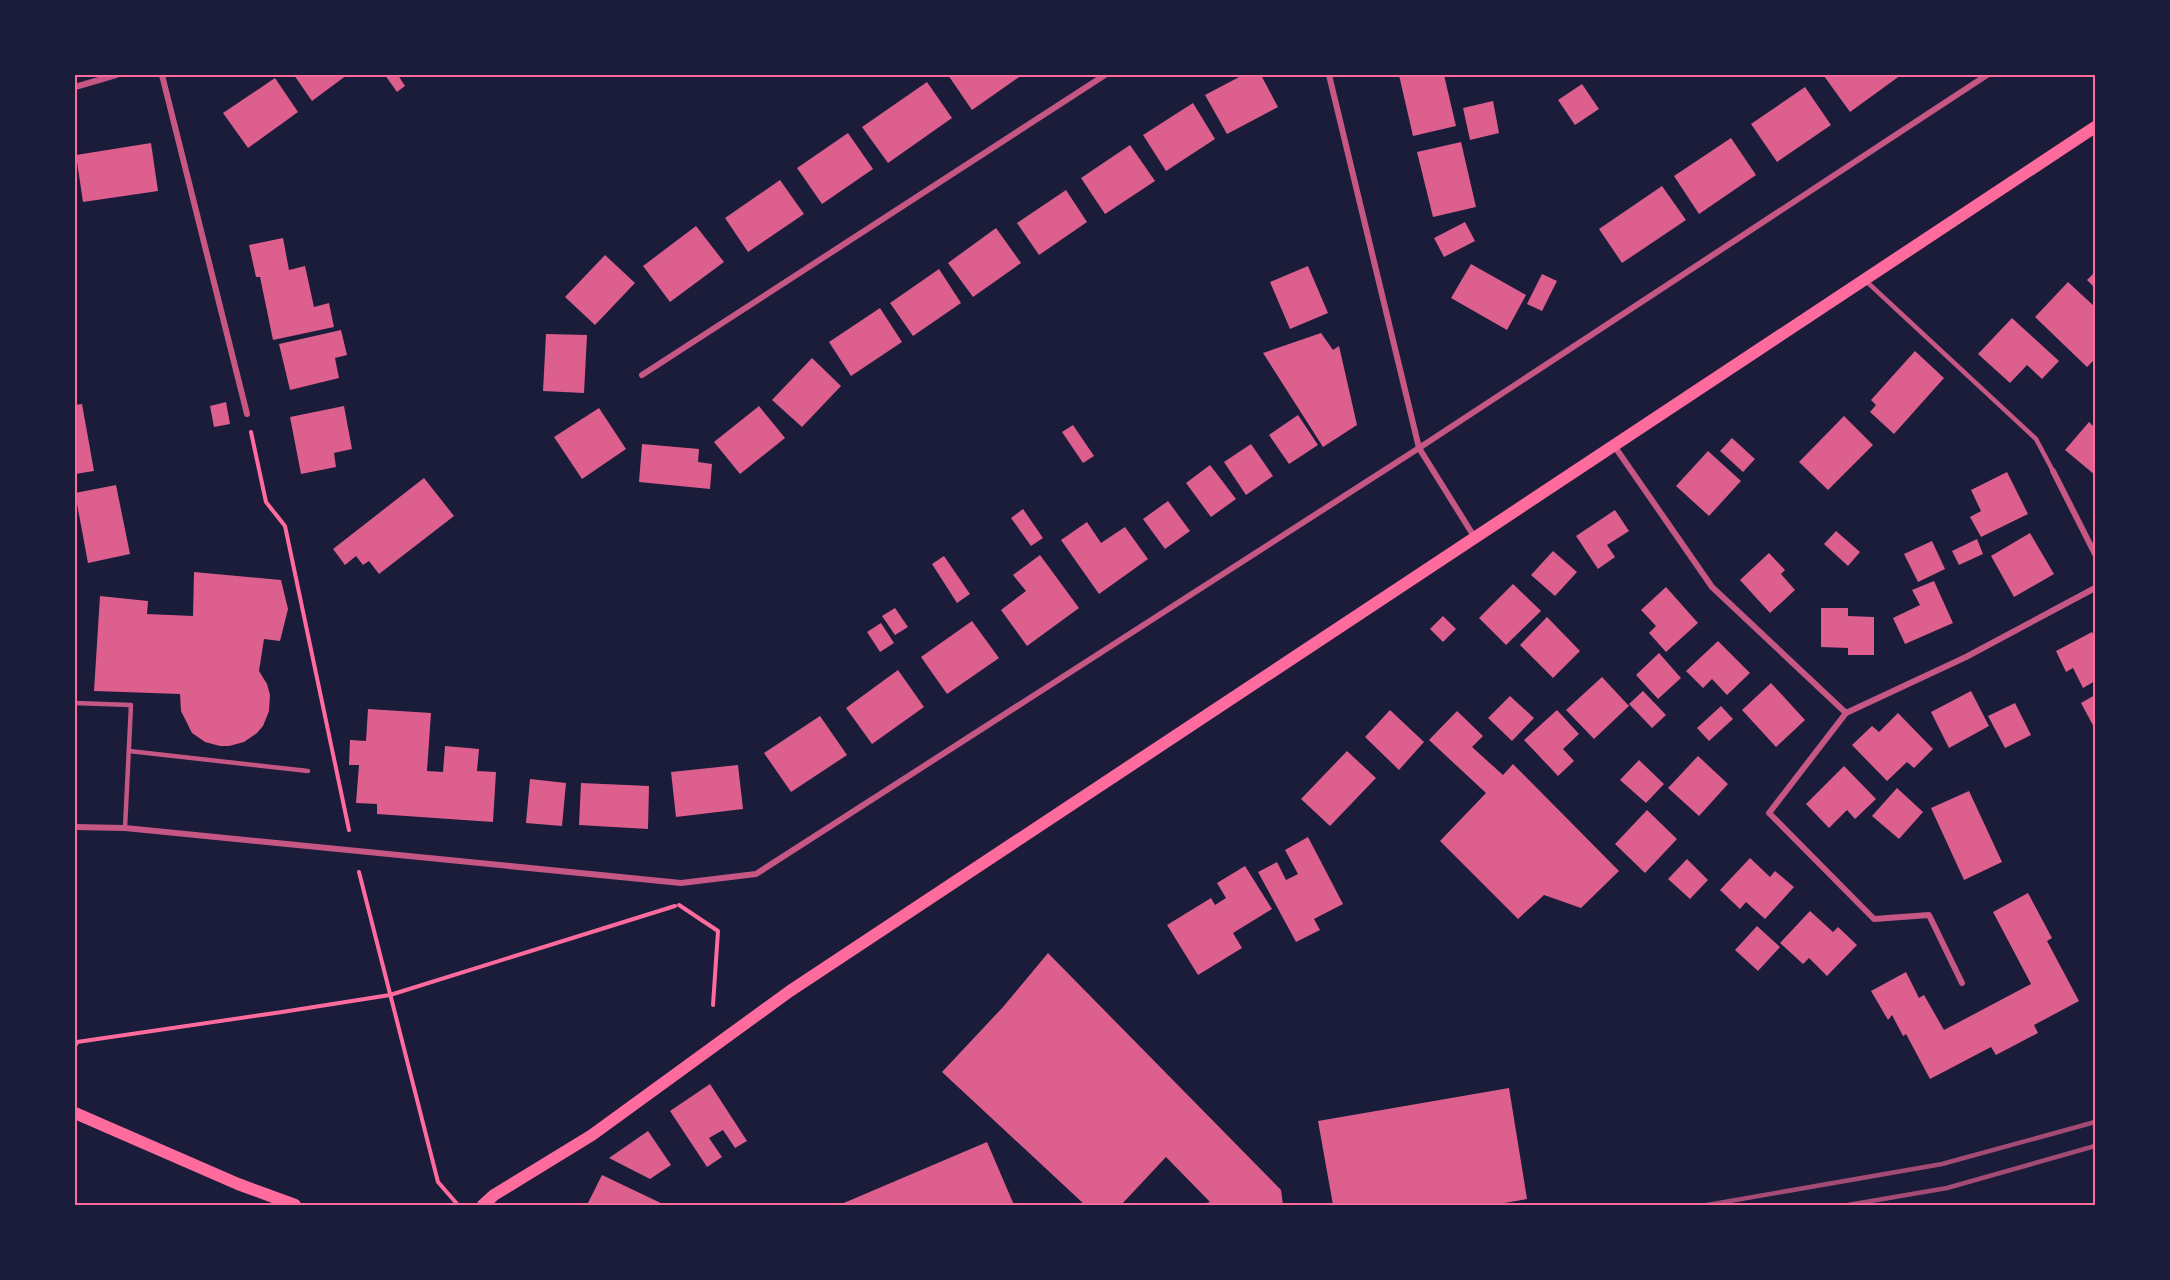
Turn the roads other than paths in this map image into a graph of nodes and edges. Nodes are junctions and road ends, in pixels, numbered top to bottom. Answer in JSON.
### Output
{"nodes":[{"id":1,"x":116,"y":75,"type":"edge"},
{"id":2,"x":162,"y":75,"type":"edge"},
{"id":3,"x":1105,"y":75,"type":"edge"},
{"id":4,"x":1329,"y":75,"type":"edge"},
{"id":5,"x":1987,"y":75,"type":"edge"},
{"id":6,"x":75,"y":87,"type":"edge"},
{"id":7,"x":2095,"y":127,"type":"edge"},
{"id":8,"x":1866,"y":280,"type":"junction"},
{"id":9,"x":642,"y":375,"type":"dead end"},
{"id":10,"x":247,"y":414,"type":"road end"},
{"id":11,"x":1615,"y":447,"type":"junction"},
{"id":12,"x":1419,"y":448,"type":"junction"},
{"id":13,"x":2053,"y":471,"type":"joint"},
{"id":14,"x":1475,"y":539,"type":"junction"},
{"id":15,"x":2095,"y":554,"type":"edge"},
{"id":16,"x":2095,"y":588,"type":"edge"},
{"id":17,"x":75,"y":703,"type":"edge"},
{"id":18,"x":1846,"y":713,"type":"junction"},
{"id":19,"x":129,"y":751,"type":"junction"},
{"id":20,"x":308,"y":771,"type":"dead end"},
{"id":21,"x":75,"y":827,"type":"edge"},
{"id":22,"x":125,"y":828,"type":"junction"},
{"id":23,"x":1962,"y":983,"type":"dead end"},
{"id":24,"x":75,"y":1113,"type":"edge"},
{"id":25,"x":295,"y":1205,"type":"edge"},
{"id":26,"x":483,"y":1205,"type":"edge"}],
"edges":[{"from":1,"to":6,"type":"street"},
{"from":2,"to":10,"type":"street"},
{"from":3,"to":9,"type":"street"},
{"from":4,"to":12,"type":"street"},
{"from":5,"to":12,"type":"street"},
{"from":7,"to":8,"type":"main road"},
{"from":8,"to":11,"type":"main road"},
{"from":8,"to":13,"type":"lane"},
{"from":11,"to":14,"type":"main road"},
{"from":11,"to":18,"type":"street"},
{"from":12,"to":14,"type":"street"},
{"from":12,"to":22,"type":"street"},
{"from":13,"to":15,"type":"street"},
{"from":14,"to":26,"type":"main road"},
{"from":16,"to":18,"type":"street"},
{"from":17,"to":19,"type":"lane"},
{"from":18,"to":23,"type":"street"},
{"from":19,"to":20,"type":"lane"},
{"from":19,"to":22,"type":"lane"},
{"from":21,"to":22,"type":"street"},
{"from":24,"to":25,"type":"main road"}]}
